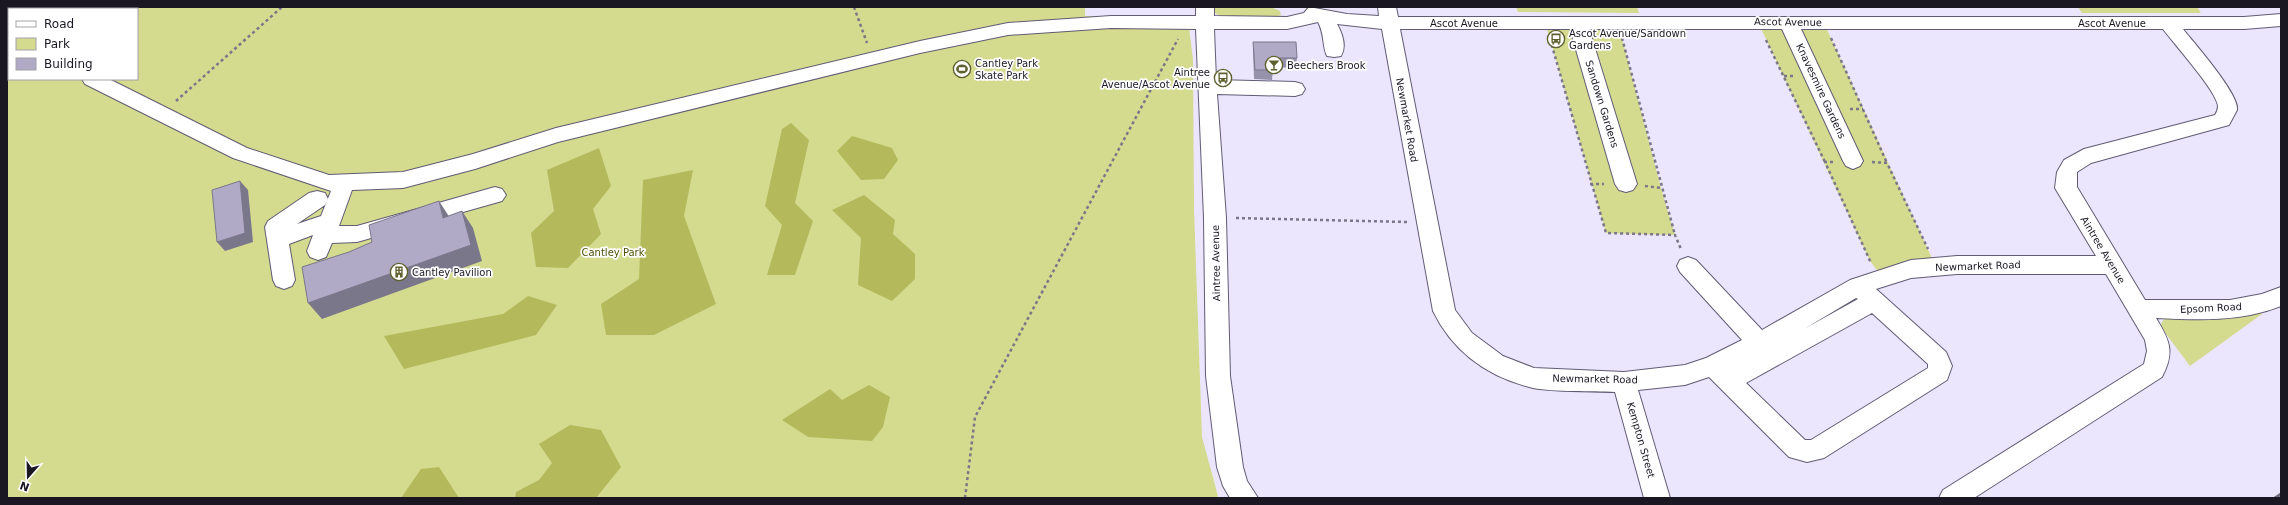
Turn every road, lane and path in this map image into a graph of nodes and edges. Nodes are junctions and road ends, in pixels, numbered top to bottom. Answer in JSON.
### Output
{"nodes":[{"id":1,"x":282,"y":7,"type":"edge"},
{"id":2,"x":854,"y":7,"type":"edge"},
{"id":3,"x":1297,"y":7,"type":"edge"},
{"id":4,"x":1754,"y":14,"type":"edge"},
{"id":5,"x":1323,"y":15,"type":"junction"},
{"id":6,"x":1389,"y":15,"type":"edge"},
{"id":7,"x":1199,"y":18,"type":"edge"},
{"id":8,"x":2281,"y":20,"type":"edge"},
{"id":9,"x":1788,"y":22,"type":"junction"},
{"id":10,"x":1578,"y":23,"type":"junction"},
{"id":11,"x":1618,"y":23,"type":"junction"},
{"id":12,"x":1824,"y":23,"type":"junction"},
{"id":13,"x":2168,"y":23,"type":"junction"},
{"id":14,"x":1334,"y":51,"type":"dead end"},
{"id":15,"x":872,"y":59,"type":"junction"},
{"id":16,"x":94,"y":80,"type":"edge"},
{"id":17,"x":1207,"y":87,"type":"junction"},
{"id":18,"x":1295,"y":90,"type":"dead end"},
{"id":19,"x":162,"y":113,"type":"junction"},
{"id":20,"x":1853,"y":161,"type":"junction"},
{"id":21,"x":1825,"y":162,"type":"junction"},
{"id":22,"x":1888,"y":163,"type":"junction"},
{"id":23,"x":345,"y":182,"type":"junction"},
{"id":24,"x":1626,"y":184,"type":"dead end"},
{"id":25,"x":495,"y":195,"type":"dead end"},
{"id":26,"x":317,"y":199,"type":"dead end"},
{"id":27,"x":1215,"y":218,"type":"junction"},
{"id":28,"x":1426,"y":222,"type":"junction"},
{"id":29,"x":324,"y":235,"type":"junction"},
{"id":30,"x":1676,"y":235,"type":"dead end"},
{"id":31,"x":277,"y":239,"type":"junction"},
{"id":32,"x":2112,"y":265,"type":"junction"},
{"id":33,"x":1688,"y":266,"type":"dead end"},
{"id":34,"x":1936,"y":267,"type":"junction"},
{"id":35,"x":1882,"y":277,"type":"junction"},
{"id":36,"x":284,"y":280,"type":"dead end"},
{"id":37,"x":1866,"y":294,"type":"junction"},
{"id":38,"x":2281,"y":296,"type":"edge"},
{"id":39,"x":2139,"y":310,"type":"junction"},
{"id":40,"x":1759,"y":342,"type":"junction"},
{"id":41,"x":1721,"y":374,"type":"junction"},
{"id":42,"x":1624,"y":382,"type":"junction"},
{"id":43,"x":965,"y":498,"type":"edge"},
{"id":44,"x":1245,"y":498,"type":"edge"},
{"id":45,"x":1657,"y":498,"type":"edge"},
{"id":46,"x":1952,"y":498,"type":"edge"}],
"edges":[{"from":1,"to":19,"type":"path"},
{"from":2,"to":15,"type":"path"},
{"from":3,"to":5,"type":"street","name":"Ascot Avenue"},
{"from":4,"to":9,"type":"street","name":"Ascot Avenue"},
{"from":4,"to":11,"type":"street","name":"Ascot Avenue"},
{"from":4,"to":21,"type":"path"},
{"from":5,"to":6,"type":"street","name":"Ascot Avenue"},
{"from":5,"to":7,"type":"street"},
{"from":5,"to":14,"type":"street"},
{"from":6,"to":10,"type":"street","name":"Ascot Avenue"},
{"from":6,"to":28,"type":"street","name":"Newmarket Road"},
{"from":7,"to":15,"type":"street"},
{"from":7,"to":17,"type":"street","name":"Aintree Avenue"},
{"from":7,"to":43,"type":"path"},
{"from":8,"to":13,"type":"street","name":"Ascot Avenue"},
{"from":9,"to":12,"type":"street","name":"Ascot Avenue"},
{"from":9,"to":20,"type":"street","name":"Knavesmire Gardens"},
{"from":10,"to":11,"type":"street","name":"Ascot Avenue"},
{"from":10,"to":24,"type":"street","name":"Sandown Gardens"},
{"from":11,"to":30,"type":"path"},
{"from":12,"to":13,"type":"street","name":"Ascot Avenue"},
{"from":12,"to":22,"type":"path"},
{"from":13,"to":32,"type":"street","name":"Aintree Avenue"},
{"from":15,"to":23,"type":"street"},
{"from":16,"to":19,"type":"street"},
{"from":17,"to":18,"type":"street"},
{"from":17,"to":27,"type":"street","name":"Aintree Avenue"},
{"from":19,"to":23,"type":"street"},
{"from":20,"to":21,"type":"path"},
{"from":20,"to":22,"type":"path"},
{"from":21,"to":35,"type":"path"},
{"from":22,"to":34,"type":"path"},
{"from":23,"to":29,"type":"street"},
{"from":25,"to":29,"type":"street"},
{"from":26,"to":31,"type":"street"},
{"from":27,"to":28,"type":"path"},
{"from":27,"to":44,"type":"street","name":"Aintree Avenue"},
{"from":28,"to":42,"type":"street","name":"Newmarket Road"},
{"from":29,"to":31,"type":"street"},
{"from":31,"to":36,"type":"street"},
{"from":32,"to":34,"type":"street","name":"Newmarket Road"},
{"from":32,"to":39,"type":"street","name":"Aintree Avenue"},
{"from":33,"to":40,"type":"street"},
{"from":34,"to":35,"type":"street","name":"Newmarket Road"},
{"from":35,"to":37,"type":"street","name":"Newmarket Road"},
{"from":37,"to":40,"type":"street","name":"Newmarket Road"},
{"from":37,"to":41,"type":"street"},
{"from":37,"to":41,"type":"street"},
{"from":38,"to":39,"type":"street","name":"Epsom Road"},
{"from":39,"to":46,"type":"street","name":"Aintree Avenue"},
{"from":40,"to":41,"type":"street","name":"Newmarket Road"},
{"from":41,"to":42,"type":"street","name":"Newmarket Road"},
{"from":42,"to":45,"type":"street","name":"Kempton Street"}]}
